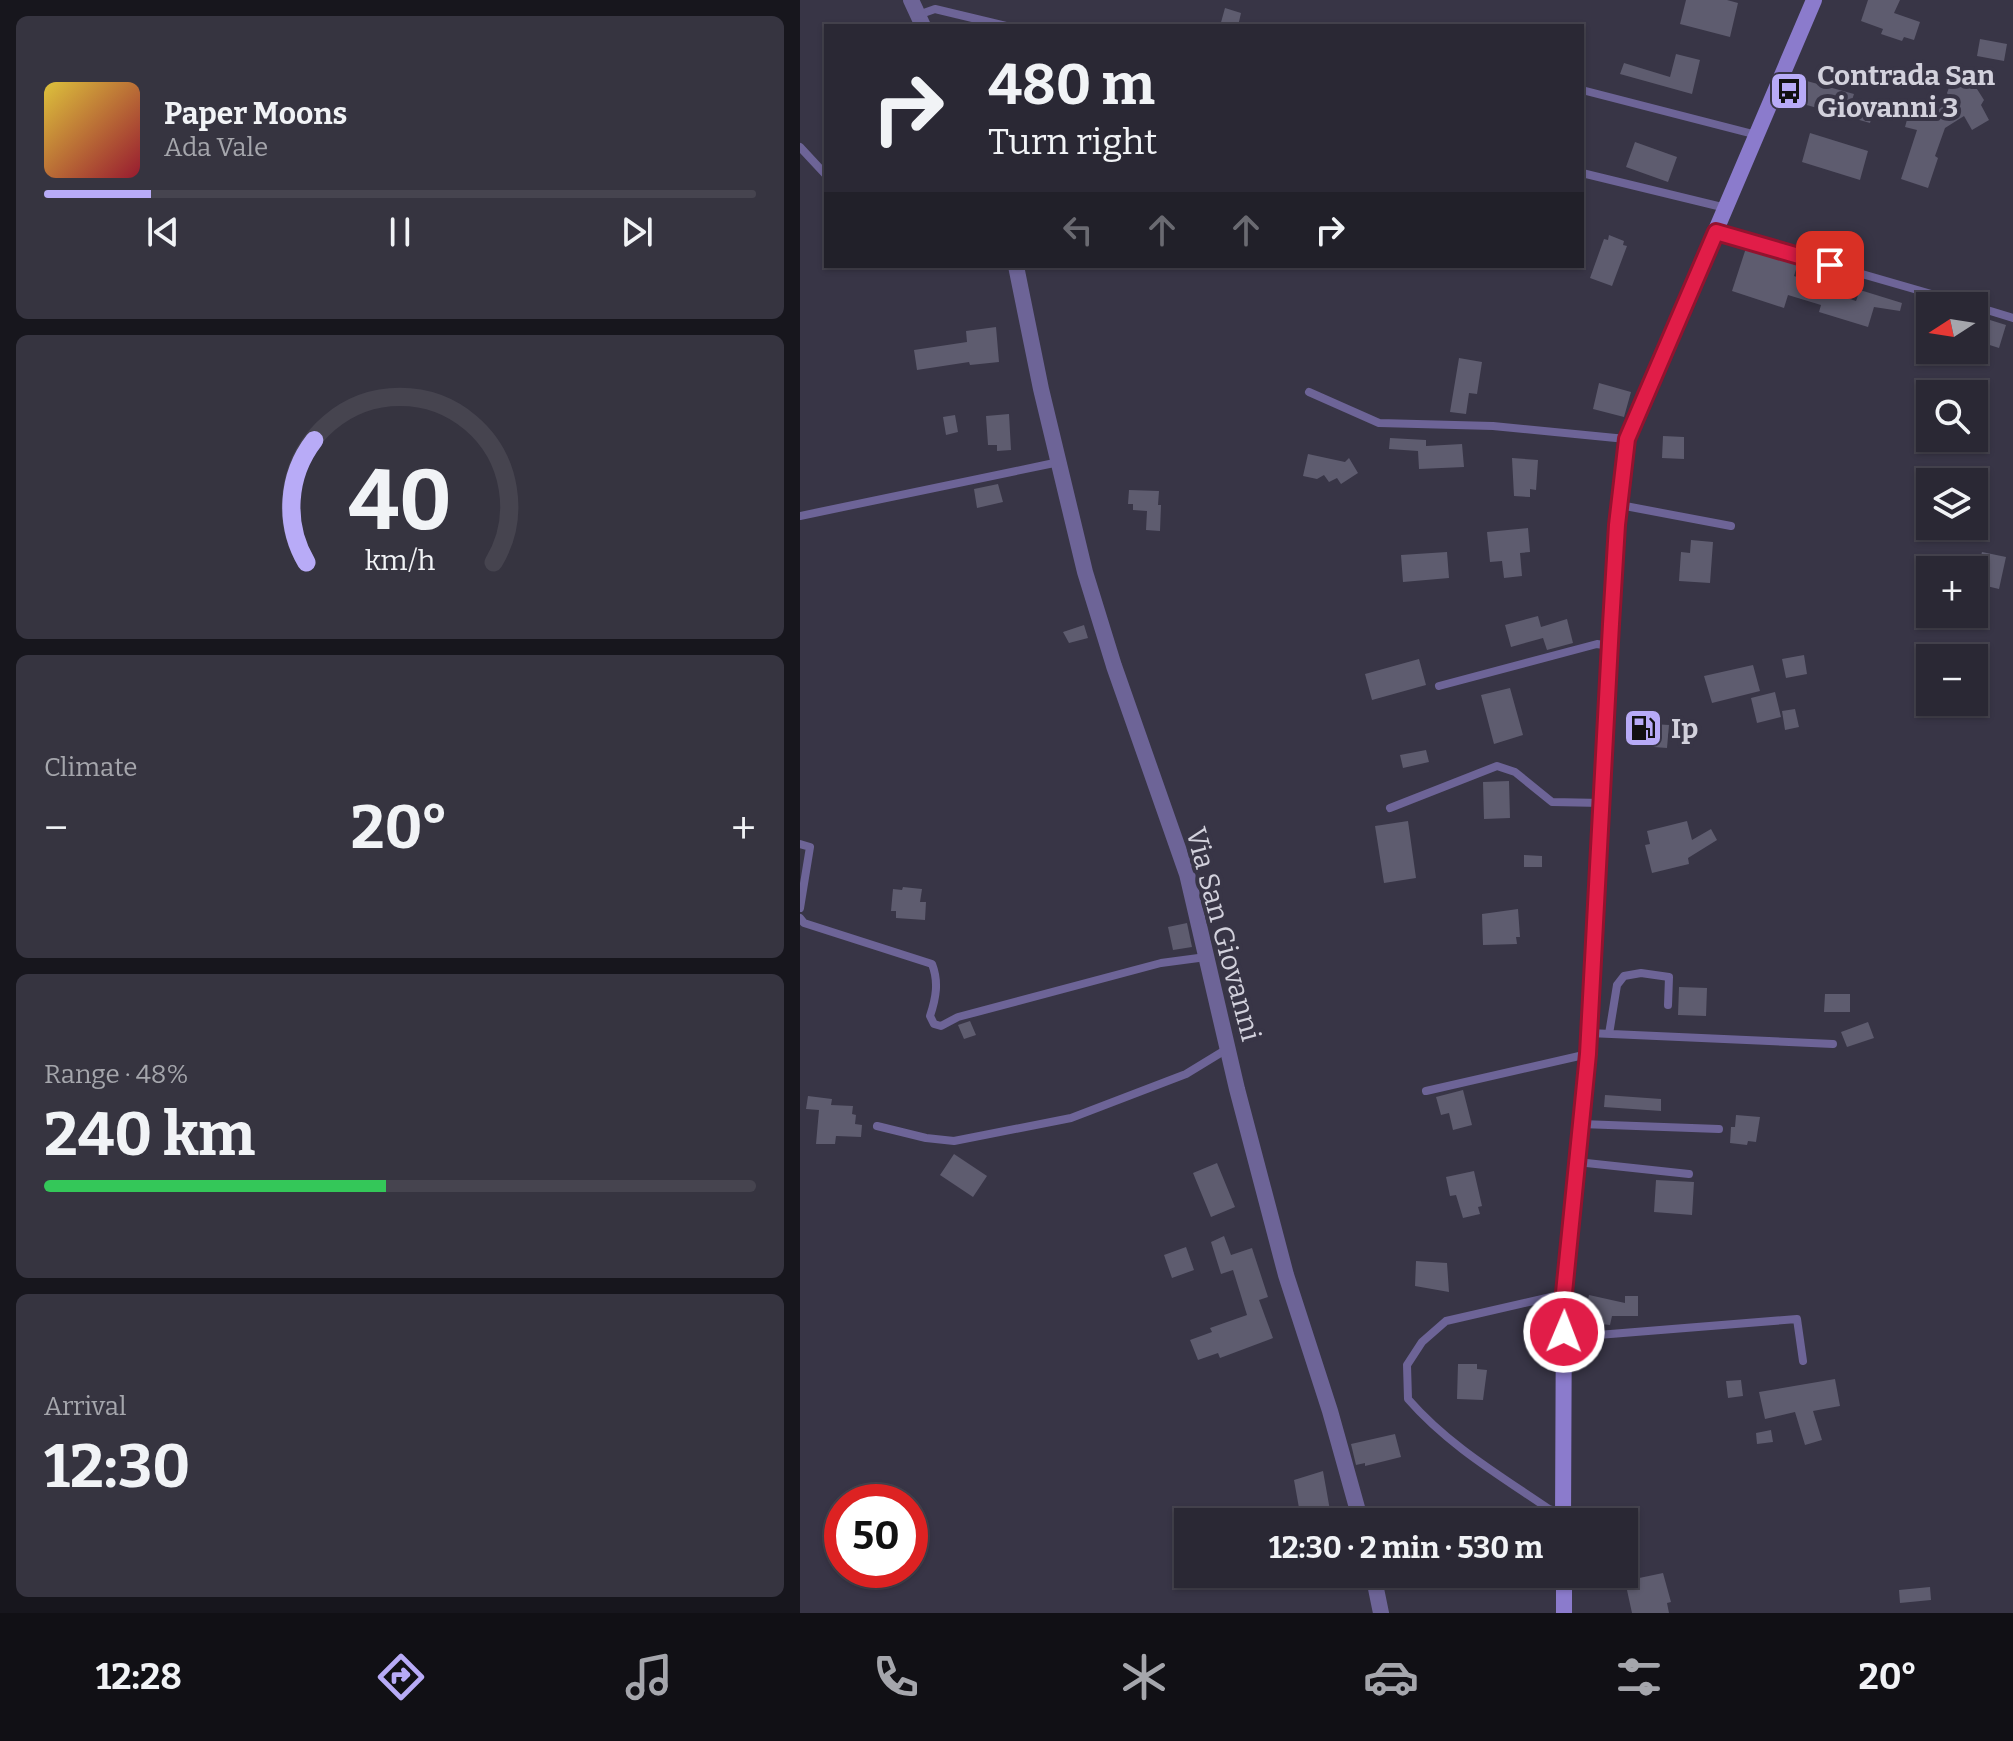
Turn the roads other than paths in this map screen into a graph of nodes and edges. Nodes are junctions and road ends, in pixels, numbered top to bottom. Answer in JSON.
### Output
{"nodes":[{"id":1,"x":1814,"y":0,"type":"edge"},
{"id":2,"x":918,"y":14,"type":"edge"},
{"id":3,"x":998,"y":24,"type":"edge"},
{"id":4,"x":1584,"y":91,"type":"edge"},
{"id":5,"x":1758,"y":135,"type":"junction"},
{"id":6,"x":800,"y":147,"type":"edge"},
{"id":7,"x":824,"y":173,"type":"edge"},
{"id":8,"x":1584,"y":173,"type":"edge"},
{"id":9,"x":1727,"y":208,"type":"junction"},
{"id":10,"x":1716,"y":232,"type":"junction"},
{"id":11,"x":1016,"y":268,"type":"edge"},
{"id":12,"x":1924,"y":292,"type":"edge"},
{"id":13,"x":1988,"y":310,"type":"edge"},
{"id":14,"x":2013,"y":318,"type":"edge"},
{"id":15,"x":1309,"y":392,"type":"dead end"},
{"id":16,"x":1627,"y":439,"type":"junction"},
{"id":17,"x":1059,"y":462,"type":"junction"},
{"id":18,"x":1620,"y":505,"type":"junction"},
{"id":19,"x":800,"y":516,"type":"edge"},
{"id":20,"x":1731,"y":526,"type":"dead end"},
{"id":21,"x":1610,"y":646,"type":"junction"},
{"id":22,"x":1439,"y":686,"type":"dead end"},
{"id":23,"x":1603,"y":803,"type":"junction"},
{"id":24,"x":1390,"y":808,"type":"dead end"},
{"id":25,"x":800,"y":844,"type":"edge"},
{"id":26,"x":800,"y":908,"type":"edge"},
{"id":27,"x":800,"y":918,"type":"edge"},
{"id":28,"x":1206,"y":957,"type":"junction"},
{"id":29,"x":1668,"y":1005,"type":"dead end"},
{"id":30,"x":1589,"y":1033,"type":"junction"},
{"id":31,"x":1609,"y":1034,"type":"junction"},
{"id":32,"x":1833,"y":1044,"type":"dead end"},
{"id":33,"x":1227,"y":1048,"type":"junction"},
{"id":34,"x":1588,"y":1054,"type":"junction"},
{"id":35,"x":1426,"y":1091,"type":"dead end"},
{"id":36,"x":1581,"y":1124,"type":"junction"},
{"id":37,"x":877,"y":1126,"type":"dead end"},
{"id":38,"x":1719,"y":1129,"type":"dead end"},
{"id":39,"x":1576,"y":1162,"type":"junction"},
{"id":40,"x":1689,"y":1174,"type":"dead end"},
{"id":41,"x":1564,"y":1293,"type":"junction"},
{"id":42,"x":1564,"y":1332,"type":"junction"},
{"id":43,"x":1803,"y":1361,"type":"dead end"},
{"id":44,"x":1357,"y":1508,"type":"edge"},
{"id":45,"x":1547,"y":1508,"type":"edge"},
{"id":46,"x":1563,"y":1508,"type":"edge"},
{"id":47,"x":1376,"y":1588,"type":"edge"},
{"id":48,"x":1564,"y":1588,"type":"edge"},
{"id":49,"x":1381,"y":1613,"type":"edge"},
{"id":50,"x":1564,"y":1613,"type":"edge"}],
"edges":[{"from":1,"to":5,"type":"main road"},
{"from":2,"to":3,"type":"lane"},
{"from":4,"to":5,"type":"lane"},
{"from":5,"to":9,"type":"main road"},
{"from":6,"to":7,"type":"lane"},
{"from":8,"to":9,"type":"lane"},
{"from":9,"to":10,"type":"main road"},
{"from":10,"to":12,"type":"lane"},
{"from":10,"to":16,"type":"main road"},
{"from":11,"to":17,"type":"street","name":"Via San Giovanni"},
{"from":13,"to":14,"type":"lane"},
{"from":15,"to":16,"type":"lane"},
{"from":16,"to":18,"type":"main road"},
{"from":17,"to":19,"type":"lane"},
{"from":17,"to":28,"type":"street","name":"Via San Giovanni"},
{"from":18,"to":20,"type":"lane"},
{"from":18,"to":21,"type":"main road"},
{"from":21,"to":22,"type":"lane"},
{"from":21,"to":23,"type":"main road"},
{"from":23,"to":24,"type":"lane"},
{"from":23,"to":30,"type":"main road"},
{"from":25,"to":26,"type":"lane"},
{"from":27,"to":28,"type":"lane"},
{"from":28,"to":33,"type":"street","name":"Via San Giovanni"},
{"from":29,"to":31,"type":"lane"},
{"from":30,"to":31,"type":"lane"},
{"from":30,"to":34,"type":"main road"},
{"from":31,"to":32,"type":"lane"},
{"from":33,"to":37,"type":"lane"},
{"from":33,"to":44,"type":"street","name":"Via San Giovanni"},
{"from":34,"to":35,"type":"lane"},
{"from":34,"to":36,"type":"main road"},
{"from":36,"to":38,"type":"lane"},
{"from":36,"to":39,"type":"main road"},
{"from":39,"to":40,"type":"lane"},
{"from":39,"to":41,"type":"main road"},
{"from":41,"to":42,"type":"main road"},
{"from":41,"to":45,"type":"lane"},
{"from":42,"to":43,"type":"lane"},
{"from":42,"to":46,"type":"main road"},
{"from":47,"to":49,"type":"street"},
{"from":48,"to":50,"type":"main road"}]}
